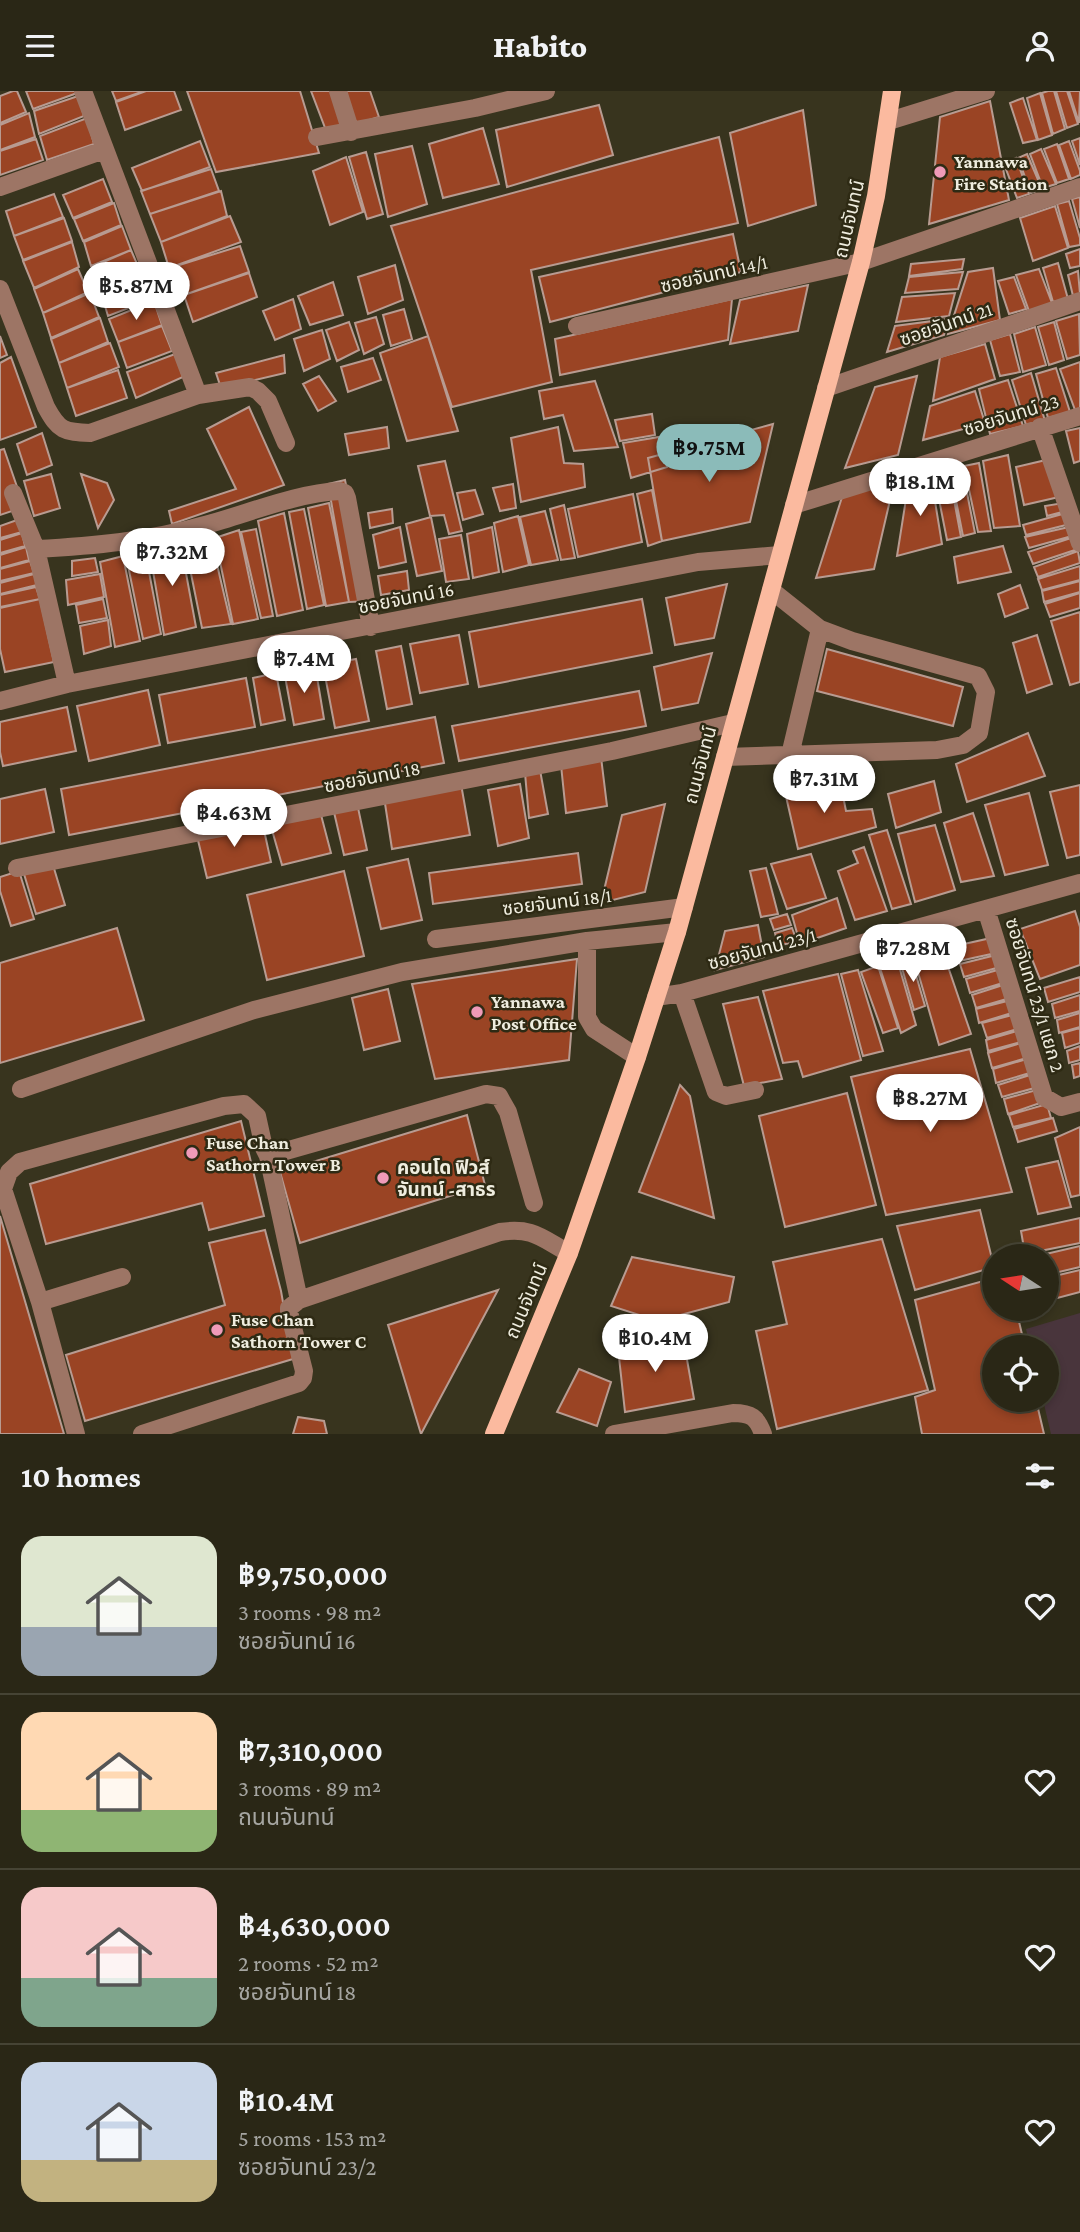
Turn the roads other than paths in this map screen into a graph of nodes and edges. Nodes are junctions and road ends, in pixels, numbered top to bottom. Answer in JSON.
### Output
{"nodes":[{"id":1,"x":83,"y":91,"type":"edge"},
{"id":2,"x":338,"y":91,"type":"edge"},
{"id":3,"x":546,"y":91,"type":"edge"},
{"id":4,"x":892,"y":91,"type":"edge"},
{"id":5,"x":986,"y":91,"type":"edge"},
{"id":6,"x":889,"y":121,"type":"junction"},
{"id":7,"x":351,"y":132,"type":"junction"},
{"id":8,"x":317,"y":137,"type":"dead end"},
{"id":9,"x":104,"y":150,"type":"junction"},
{"id":10,"x":0,"y":187,"type":"edge"},
{"id":11,"x":1080,"y":187,"type":"edge"},
{"id":12,"x":861,"y":262,"type":"junction"},
{"id":13,"x":0,"y":289,"type":"edge"},
{"id":14,"x":1080,"y":301,"type":"edge"},
{"id":15,"x":577,"y":326,"type":"dead end"},
{"id":16,"x":827,"y":387,"type":"junction"},
{"id":17,"x":198,"y":395,"type":"junction"},
{"id":18,"x":1080,"y":416,"type":"edge"},
{"id":19,"x":1040,"y":427,"type":"junction"},
{"id":20,"x":286,"y":443,"type":"dead end"},
{"id":21,"x":13,"y":493,"type":"dead end"},
{"id":22,"x":794,"y":505,"type":"junction"},
{"id":23,"x":1080,"y":543,"type":"edge"},
{"id":24,"x":36,"y":549,"type":"junction"},
{"id":25,"x":780,"y":555,"type":"junction"},
{"id":26,"x":771,"y":590,"type":"junction"},
{"id":27,"x":371,"y":627,"type":"junction"},
{"id":28,"x":820,"y":629,"type":"junction"},
{"id":29,"x":67,"y":684,"type":"junction"},
{"id":30,"x":0,"y":701,"type":"edge"},
{"id":31,"x":733,"y":723,"type":"junction"},
{"id":32,"x":790,"y":755,"type":"junction"},
{"id":33,"x":725,"y":757,"type":"junction"},
{"id":34,"x":17,"y":869,"type":"dead end"},
{"id":35,"x":1080,"y":883,"type":"edge"},
{"id":36,"x":684,"y":908,"type":"junction"},
{"id":37,"x":986,"y":909,"type":"junction"},
{"id":38,"x":677,"y":932,"type":"junction"},
{"id":39,"x":436,"y":939,"type":"dead end"},
{"id":40,"x":587,"y":941,"type":"junction"},
{"id":41,"x":682,"y":992,"type":"junction"},
{"id":42,"x":656,"y":997,"type":"junction"},
{"id":43,"x":637,"y":1057,"type":"junction"},
{"id":44,"x":21,"y":1089,"type":"dead end"},
{"id":45,"x":755,"y":1090,"type":"dead end"},
{"id":46,"x":1080,"y":1102,"type":"edge"},
{"id":47,"x":268,"y":1156,"type":"junction"},
{"id":48,"x":534,"y":1203,"type":"dead end"},
{"id":49,"x":569,"y":1253,"type":"junction"},
{"id":50,"x":122,"y":1277,"type":"dead end"},
{"id":51,"x":299,"y":1300,"type":"junction"},
{"id":52,"x":40,"y":1302,"type":"junction"},
{"id":53,"x":76,"y":1434,"type":"edge"},
{"id":54,"x":142,"y":1434,"type":"edge"},
{"id":55,"x":494,"y":1434,"type":"edge"},
{"id":56,"x":614,"y":1434,"type":"edge"},
{"id":57,"x":763,"y":1434,"type":"edge"}],
"edges":[{"from":1,"to":9,"type":"street"},
{"from":2,"to":7,"type":"street"},
{"from":3,"to":7,"type":"street"},
{"from":4,"to":6,"type":"main road","name":"ถนนจันทน์"},
{"from":5,"to":6,"type":"street"},
{"from":6,"to":12,"type":"main road","name":"ถนนจันทน์"},
{"from":7,"to":8,"type":"street"},
{"from":9,"to":10,"type":"street"},
{"from":9,"to":17,"type":"street"},
{"from":11,"to":12,"type":"street","name":"ซอยจันทน์ 14/1"},
{"from":12,"to":15,"type":"street","name":"ซอยจันทน์ 14/1"},
{"from":12,"to":16,"type":"main road","name":"ถนนจันทน์"},
{"from":13,"to":17,"type":"street"},
{"from":14,"to":16,"type":"street","name":"ซอยจันทน์ 21"},
{"from":16,"to":22,"type":"main road","name":"ถนนจันทน์"},
{"from":17,"to":20,"type":"street"},
{"from":18,"to":19,"type":"street","name":"ซอยจันทน์ 23"},
{"from":19,"to":22,"type":"street","name":"ซอยจันทน์ 23"},
{"from":19,"to":23,"type":"street"},
{"from":21,"to":24,"type":"street"},
{"from":22,"to":25,"type":"main road","name":"ถนนจันทน์"},
{"from":24,"to":27,"type":"street"},
{"from":24,"to":29,"type":"street"},
{"from":25,"to":26,"type":"main road","name":"ถนนจันทน์"},
{"from":25,"to":27,"type":"street","name":"ซอยจันทน์ 16"},
{"from":26,"to":28,"type":"street"},
{"from":26,"to":31,"type":"main road","name":"ถนนจันทน์"},
{"from":27,"to":29,"type":"street","name":"ซอยจันทน์ 16"},
{"from":28,"to":32,"type":"street"},
{"from":28,"to":32,"type":"street"},
{"from":29,"to":30,"type":"street","name":"ซอยจันทน์ 16"},
{"from":31,"to":33,"type":"main road","name":"ถนนจันทน์"},
{"from":31,"to":34,"type":"street","name":"ซอยจันทน์ 18"},
{"from":32,"to":33,"type":"street"},
{"from":33,"to":36,"type":"main road","name":"ถนนจันทน์"},
{"from":35,"to":37,"type":"street","name":"ซอยจันทน์ 23/1"},
{"from":36,"to":38,"type":"main road","name":"ถนนจันทน์"},
{"from":36,"to":39,"type":"street","name":"ซอยจันทน์ 18/1"},
{"from":37,"to":41,"type":"street","name":"ซอยจันทน์ 23/1"},
{"from":37,"to":46,"type":"street","name":"ซอยจันทน์ 23/1 แยก 2"},
{"from":38,"to":40,"type":"street"},
{"from":38,"to":42,"type":"main road","name":"ถนนจันทน์"},
{"from":40,"to":43,"type":"street"},
{"from":40,"to":44,"type":"street"},
{"from":41,"to":42,"type":"street","name":"ซอยจันทน์ 23/1"},
{"from":41,"to":45,"type":"street"},
{"from":42,"to":43,"type":"main road","name":"ถนนจันทน์"},
{"from":43,"to":49,"type":"main road","name":"ถนนจันทน์"},
{"from":47,"to":48,"type":"street"},
{"from":47,"to":51,"type":"street"},
{"from":47,"to":52,"type":"street"},
{"from":49,"to":51,"type":"street"},
{"from":49,"to":55,"type":"main road","name":"ถนนจันทน์"},
{"from":50,"to":52,"type":"street"},
{"from":51,"to":54,"type":"street"},
{"from":52,"to":53,"type":"street"},
{"from":56,"to":57,"type":"street"}]}
